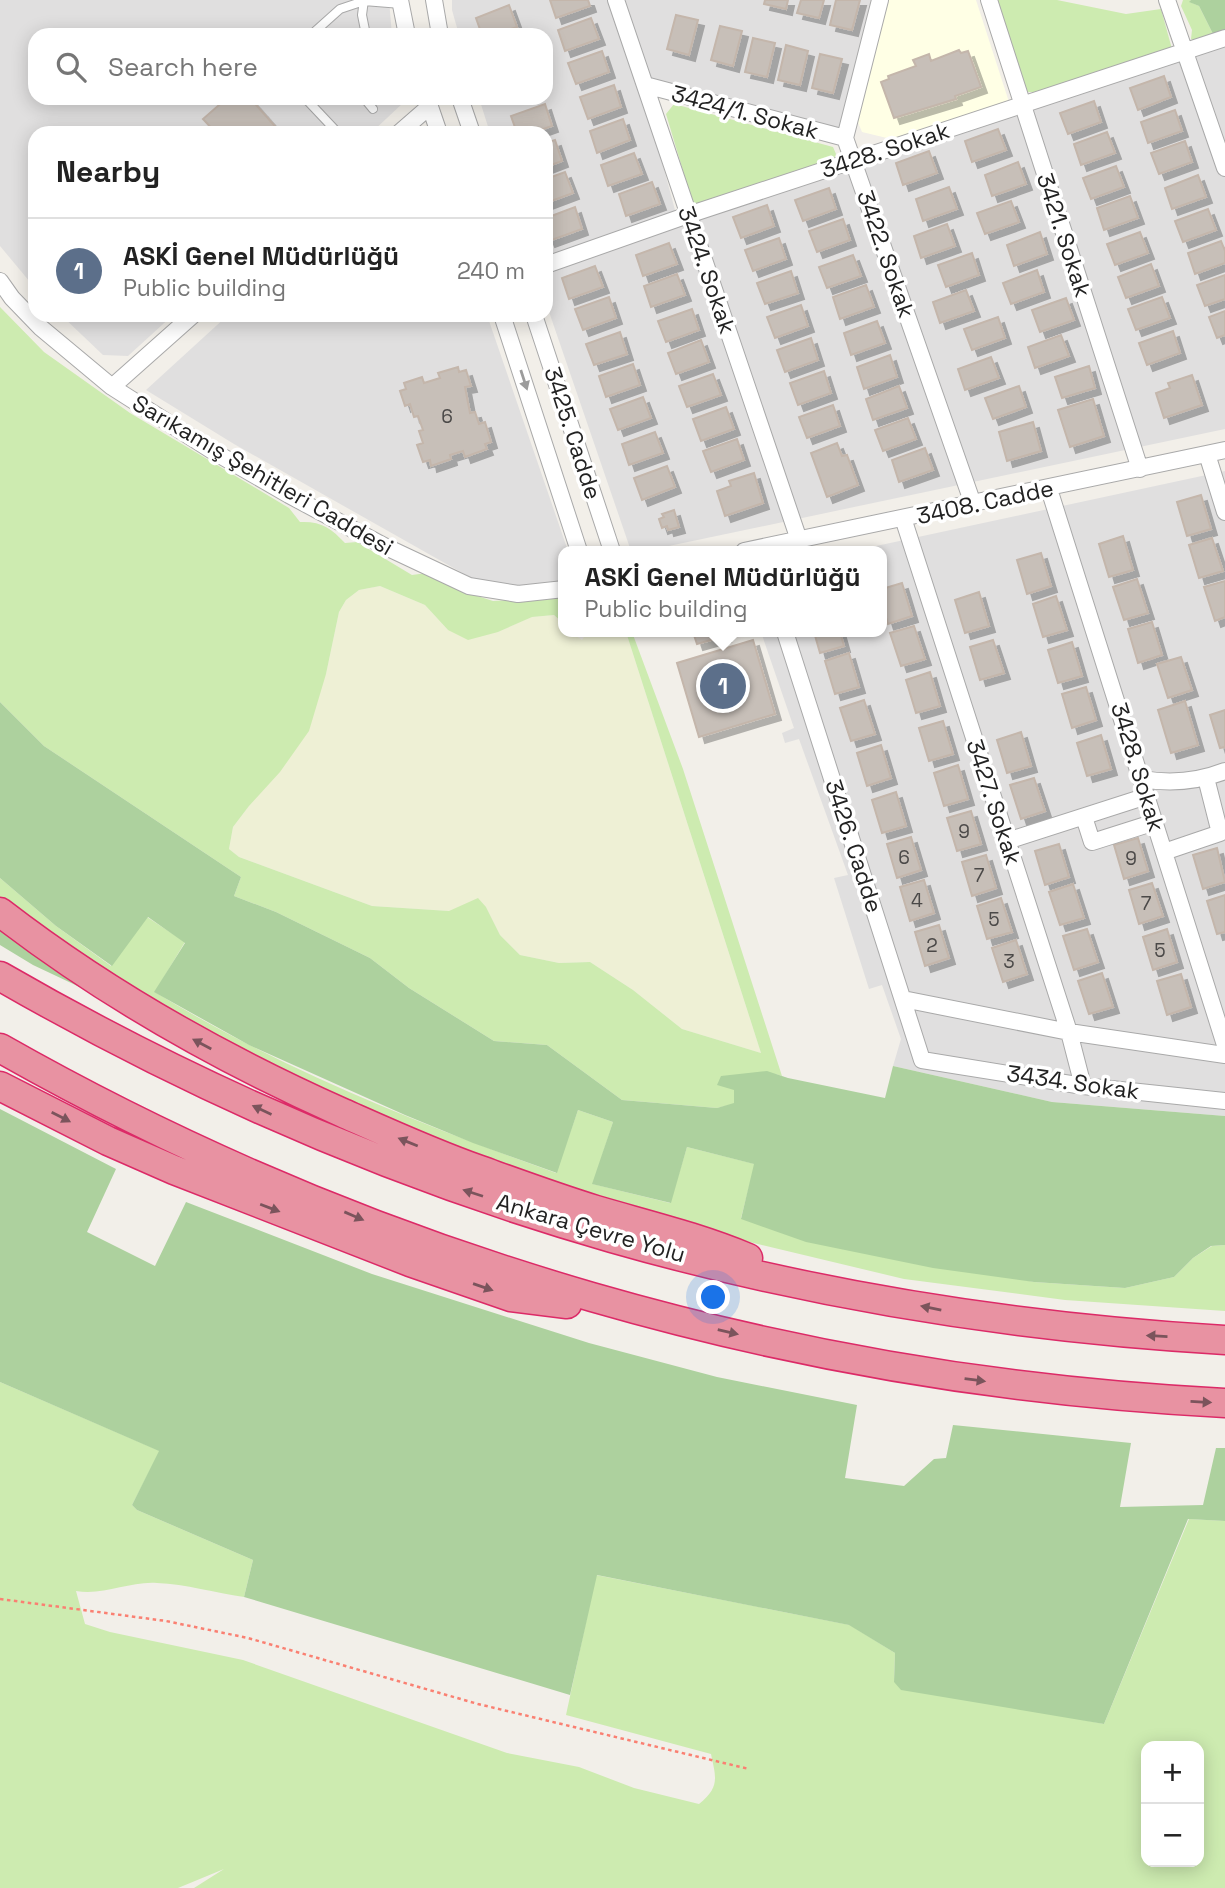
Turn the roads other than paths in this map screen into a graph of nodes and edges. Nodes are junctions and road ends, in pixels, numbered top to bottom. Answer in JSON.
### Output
{"nodes":[{"id":1,"x":433,"y":0,"type":"edge"},
{"id":2,"x":617,"y":0,"type":"edge"},
{"id":3,"x":880,"y":0,"type":"edge"},
{"id":4,"x":989,"y":0,"type":"edge"},
{"id":5,"x":1167,"y":0,"type":"edge"},
{"id":6,"x":364,"y":1,"type":"edge"},
{"id":7,"x":401,"y":2,"type":"edge"},
{"id":8,"x":320,"y":28,"type":"edge"},
{"id":9,"x":365,"y":28,"type":"edge"},
{"id":10,"x":406,"y":28,"type":"edge"},
{"id":11,"x":439,"y":28,"type":"edge"},
{"id":12,"x":1225,"y":38,"type":"edge"},
{"id":13,"x":1184,"y":51,"type":"junction"},
{"id":14,"x":645,"y":85,"type":"junction"},
{"id":15,"x":1021,"y":104,"type":"junction"},
{"id":16,"x":312,"y":105,"type":"edge"},
{"id":17,"x":370,"y":105,"type":"edge"},
{"id":18,"x":425,"y":105,"type":"edge"},
{"id":19,"x":429,"y":105,"type":"edge"},
{"id":20,"x":462,"y":105,"type":"edge"},
{"id":21,"x":373,"y":109,"type":"dead end"},
{"id":22,"x":331,"y":126,"type":"edge"},
{"id":23,"x":406,"y":126,"type":"edge"},
{"id":24,"x":437,"y":126,"type":"edge"},
{"id":25,"x":470,"y":126,"type":"edge"},
{"id":26,"x":845,"y":138,"type":"junction"},
{"id":27,"x":853,"y":160,"type":"junction"},
{"id":28,"x":1225,"y":168,"type":"edge"},
{"id":29,"x":688,"y":215,"type":"junction"},
{"id":30,"x":553,"y":263,"type":"edge"},
{"id":31,"x":0,"y":281,"type":"edge"},
{"id":32,"x":28,"y":315,"type":"edge"},
{"id":33,"x":35,"y":322,"type":"edge"},
{"id":34,"x":185,"y":322,"type":"edge"},
{"id":35,"x":504,"y":322,"type":"edge"},
{"id":36,"x":536,"y":322,"type":"edge"},
{"id":37,"x":112,"y":387,"type":"junction"},
{"id":38,"x":1225,"y":450,"type":"edge"},
{"id":39,"x":1207,"y":454,"type":"junction"},
{"id":40,"x":1140,"y":469,"type":"junction"},
{"id":41,"x":1049,"y":489,"type":"junction"},
{"id":42,"x":973,"y":504,"type":"junction"},
{"id":43,"x":1225,"y":512,"type":"edge"},
{"id":44,"x":903,"y":518,"type":"junction"},
{"id":45,"x":799,"y":540,"type":"junction"},
{"id":46,"x":577,"y":546,"type":"edge"},
{"id":47,"x":610,"y":546,"type":"edge"},
{"id":48,"x":772,"y":546,"type":"edge"},
{"id":49,"x":558,"y":590,"type":"edge"},
{"id":50,"x":787,"y":637,"type":"edge"},
{"id":51,"x":1225,"y":771,"type":"edge"},
{"id":52,"x":1206,"y":778,"type":"junction"},
{"id":53,"x":1142,"y":779,"type":"junction"},
{"id":54,"x":1147,"y":796,"type":"junction"},
{"id":55,"x":1084,"y":817,"type":"junction"},
{"id":56,"x":1155,"y":821,"type":"junction"},
{"id":57,"x":1007,"y":841,"type":"junction"},
{"id":58,"x":1164,"y":852,"type":"junction"},
{"id":59,"x":0,"y":912,"type":"edge"},
{"id":60,"x":0,"y":976,"type":"edge"},
{"id":61,"x":903,"y":999,"type":"junction"},
{"id":62,"x":1069,"y":1032,"type":"junction"},
{"id":63,"x":1225,"y":1045,"type":"edge"},
{"id":64,"x":0,"y":1048,"type":"edge"},
{"id":65,"x":1225,"y":1055,"type":"edge"},
{"id":66,"x":922,"y":1060,"type":"joint"},
{"id":67,"x":0,"y":1086,"type":"edge"},
{"id":68,"x":1083,"y":1086,"type":"junction"},
{"id":69,"x":1225,"y":1101,"type":"edge"},
{"id":70,"x":818,"y":1287,"type":"junction"},
{"id":71,"x":661,"y":1316,"type":"junction"},
{"id":72,"x":1225,"y":1340,"type":"edge"},
{"id":73,"x":1225,"y":1403,"type":"edge"}],
"edges":[{"from":1,"to":11,"type":"street"},
{"from":2,"to":14,"type":"street","name":"3424. Sokak"},
{"from":3,"to":26,"type":"street"},
{"from":4,"to":15,"type":"street","name":"3421. Sokak"},
{"from":5,"to":13,"type":"street"},
{"from":6,"to":7,"type":"lane"},
{"from":6,"to":8,"type":"lane"},
{"from":6,"to":9,"type":"lane"},
{"from":7,"to":10,"type":"street"},
{"from":12,"to":13,"type":"street","name":"3428. Sokak"},
{"from":13,"to":15,"type":"street","name":"3428. Sokak"},
{"from":13,"to":28,"type":"street"},
{"from":14,"to":26,"type":"street","name":"3424/1. Sokak"},
{"from":14,"to":29,"type":"street","name":"3424. Sokak"},
{"from":15,"to":27,"type":"street","name":"3428. Sokak"},
{"from":15,"to":40,"type":"street","name":"3421. Sokak"},
{"from":16,"to":22,"type":"lane"},
{"from":17,"to":21,"type":"lane"},
{"from":18,"to":23,"type":"street"},
{"from":19,"to":24,"type":"street"},
{"from":20,"to":25,"type":"street"},
{"from":26,"to":27,"type":"street","name":"3422. Sokak"},
{"from":27,"to":29,"type":"street","name":"3428. Sokak"},
{"from":27,"to":42,"type":"street","name":"3422. Sokak"},
{"from":29,"to":30,"type":"street","name":"3428. Sokak"},
{"from":29,"to":45,"type":"street","name":"3424. Sokak"},
{"from":31,"to":32,"type":"street","name":"Sarıkamış Şehitleri Caddesi"},
{"from":33,"to":37,"type":"street","name":"Sarıkamış Şehitleri Caddesi"},
{"from":34,"to":37,"type":"street"},
{"from":35,"to":46,"type":"street","name":"3425. Cadde","one_way":true},
{"from":36,"to":47,"type":"street","name":"3425. Cadde"},
{"from":37,"to":49,"type":"street","name":"Sarıkamış Şehitleri Caddesi"},
{"from":38,"to":39,"type":"street","name":"3408. Cadde"},
{"from":39,"to":40,"type":"street","name":"3408. Cadde"},
{"from":39,"to":43,"type":"street"},
{"from":40,"to":41,"type":"street","name":"3408. Cadde"},
{"from":41,"to":42,"type":"street","name":"3408. Cadde"},
{"from":41,"to":53,"type":"street","name":"3428. Sokak"},
{"from":42,"to":44,"type":"street","name":"3408. Cadde"},
{"from":44,"to":45,"type":"street","name":"3408. Cadde"},
{"from":44,"to":57,"type":"street","name":"3427. Sokak"},
{"from":45,"to":48,"type":"street","name":"3408. Cadde"},
{"from":50,"to":61,"type":"street","name":"3426. Cadde"},
{"from":51,"to":52,"type":"street"},
{"from":52,"to":53,"type":"street"},
{"from":52,"to":58,"type":"street"},
{"from":53,"to":54,"type":"street","name":"3428. Sokak"},
{"from":54,"to":55,"type":"street"},
{"from":54,"to":56,"type":"street","name":"3428. Sokak"},
{"from":55,"to":56,"type":"street"},
{"from":55,"to":57,"type":"street"},
{"from":56,"to":58,"type":"street","name":"3428. Sokak"},
{"from":57,"to":62,"type":"street","name":"3427. Sokak"},
{"from":58,"to":63,"type":"street","name":"3428. Sokak"},
{"from":70,"to":59,"type":"highway","one_way":true},
{"from":70,"to":60,"type":"highway","name":"Ankara Çevre Yolu","one_way":true},
{"from":61,"to":62,"type":"street"},
{"from":61,"to":66,"type":"street","name":"3426. Cadde"},
{"from":62,"to":65,"type":"street"},
{"from":62,"to":68,"type":"street","name":"3427. Sokak"},
{"from":64,"to":71,"type":"highway","one_way":true},
{"from":66,"to":68,"type":"street","name":"3434. Sokak"},
{"from":67,"to":71,"type":"highway","one_way":true},
{"from":68,"to":69,"type":"street","name":"3434. Sokak"},
{"from":72,"to":70,"type":"highway","name":"Ankara Çevre Yolu","one_way":true},
{"from":71,"to":73,"type":"highway","one_way":true}]}
